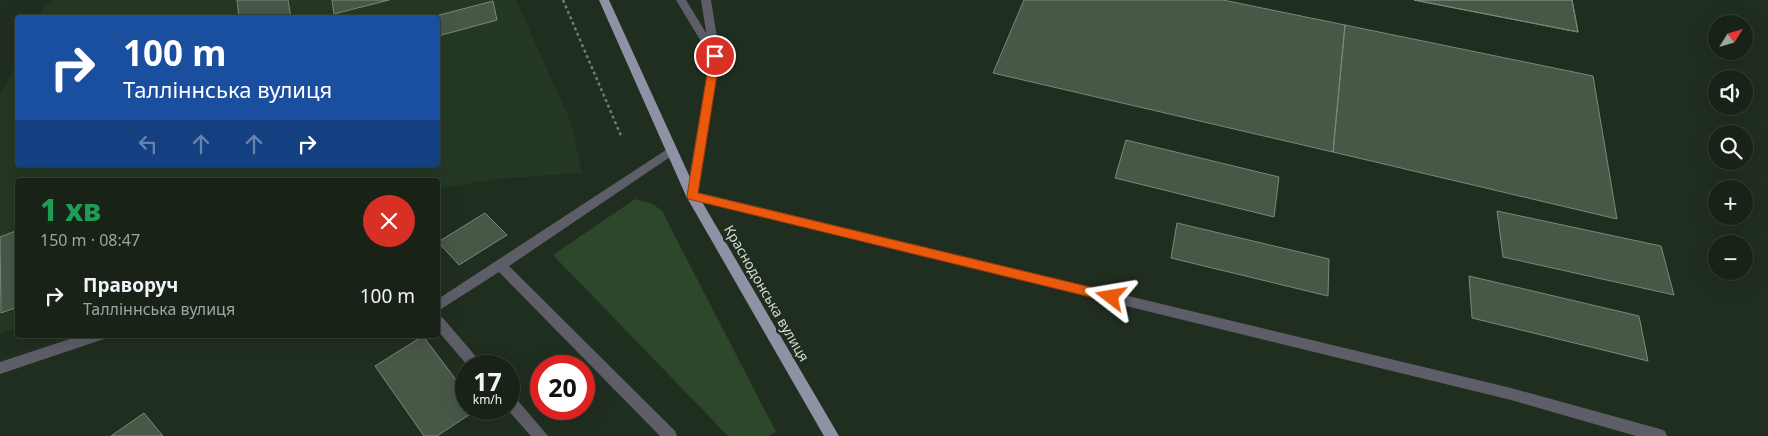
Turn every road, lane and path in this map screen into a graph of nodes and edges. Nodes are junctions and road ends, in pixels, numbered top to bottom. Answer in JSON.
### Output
{"nodes":[{"id":1,"x":563,"y":0,"type":"edge"},
{"id":2,"x":604,"y":0,"type":"edge"},
{"id":3,"x":680,"y":0,"type":"edge"},
{"id":4,"x":706,"y":0,"type":"edge"},
{"id":5,"x":715,"y":56,"type":"junction"},
{"id":6,"x":622,"y":138,"type":"dead end"},
{"id":7,"x":672,"y":150,"type":"junction"},
{"id":8,"x":692,"y":196,"type":"junction"},
{"id":9,"x":500,"y":264,"type":"junction"},
{"id":10,"x":440,"y":305,"type":"edge"},
{"id":11,"x":440,"y":324,"type":"edge"},
{"id":12,"x":90,"y":338,"type":"edge"},
{"id":13,"x":467,"y":355,"type":"edge"},
{"id":14,"x":0,"y":368,"type":"edge"},
{"id":15,"x":520,"y":413,"type":"edge"},
{"id":16,"x":541,"y":436,"type":"edge"},
{"id":17,"x":670,"y":436,"type":"edge"},
{"id":18,"x":832,"y":436,"type":"edge"},
{"id":19,"x":1660,"y":436,"type":"edge"}],
"edges":[{"from":1,"to":6,"type":"path"},
{"from":2,"to":7,"type":"main road","name":"Краснодонська вулиця"},
{"from":3,"to":5,"type":"street"},
{"from":4,"to":5,"type":"street"},
{"from":5,"to":8,"type":"street"},
{"from":7,"to":8,"type":"main road","name":"Краснодонська вулиця"},
{"from":7,"to":9,"type":"street"},
{"from":8,"to":18,"type":"main road","name":"Краснодонська вулиця"},
{"from":8,"to":19,"type":"street"},
{"from":9,"to":10,"type":"street"},
{"from":9,"to":17,"type":"street"},
{"from":11,"to":13,"type":"street"},
{"from":12,"to":14,"type":"street"},
{"from":15,"to":16,"type":"street"}]}
